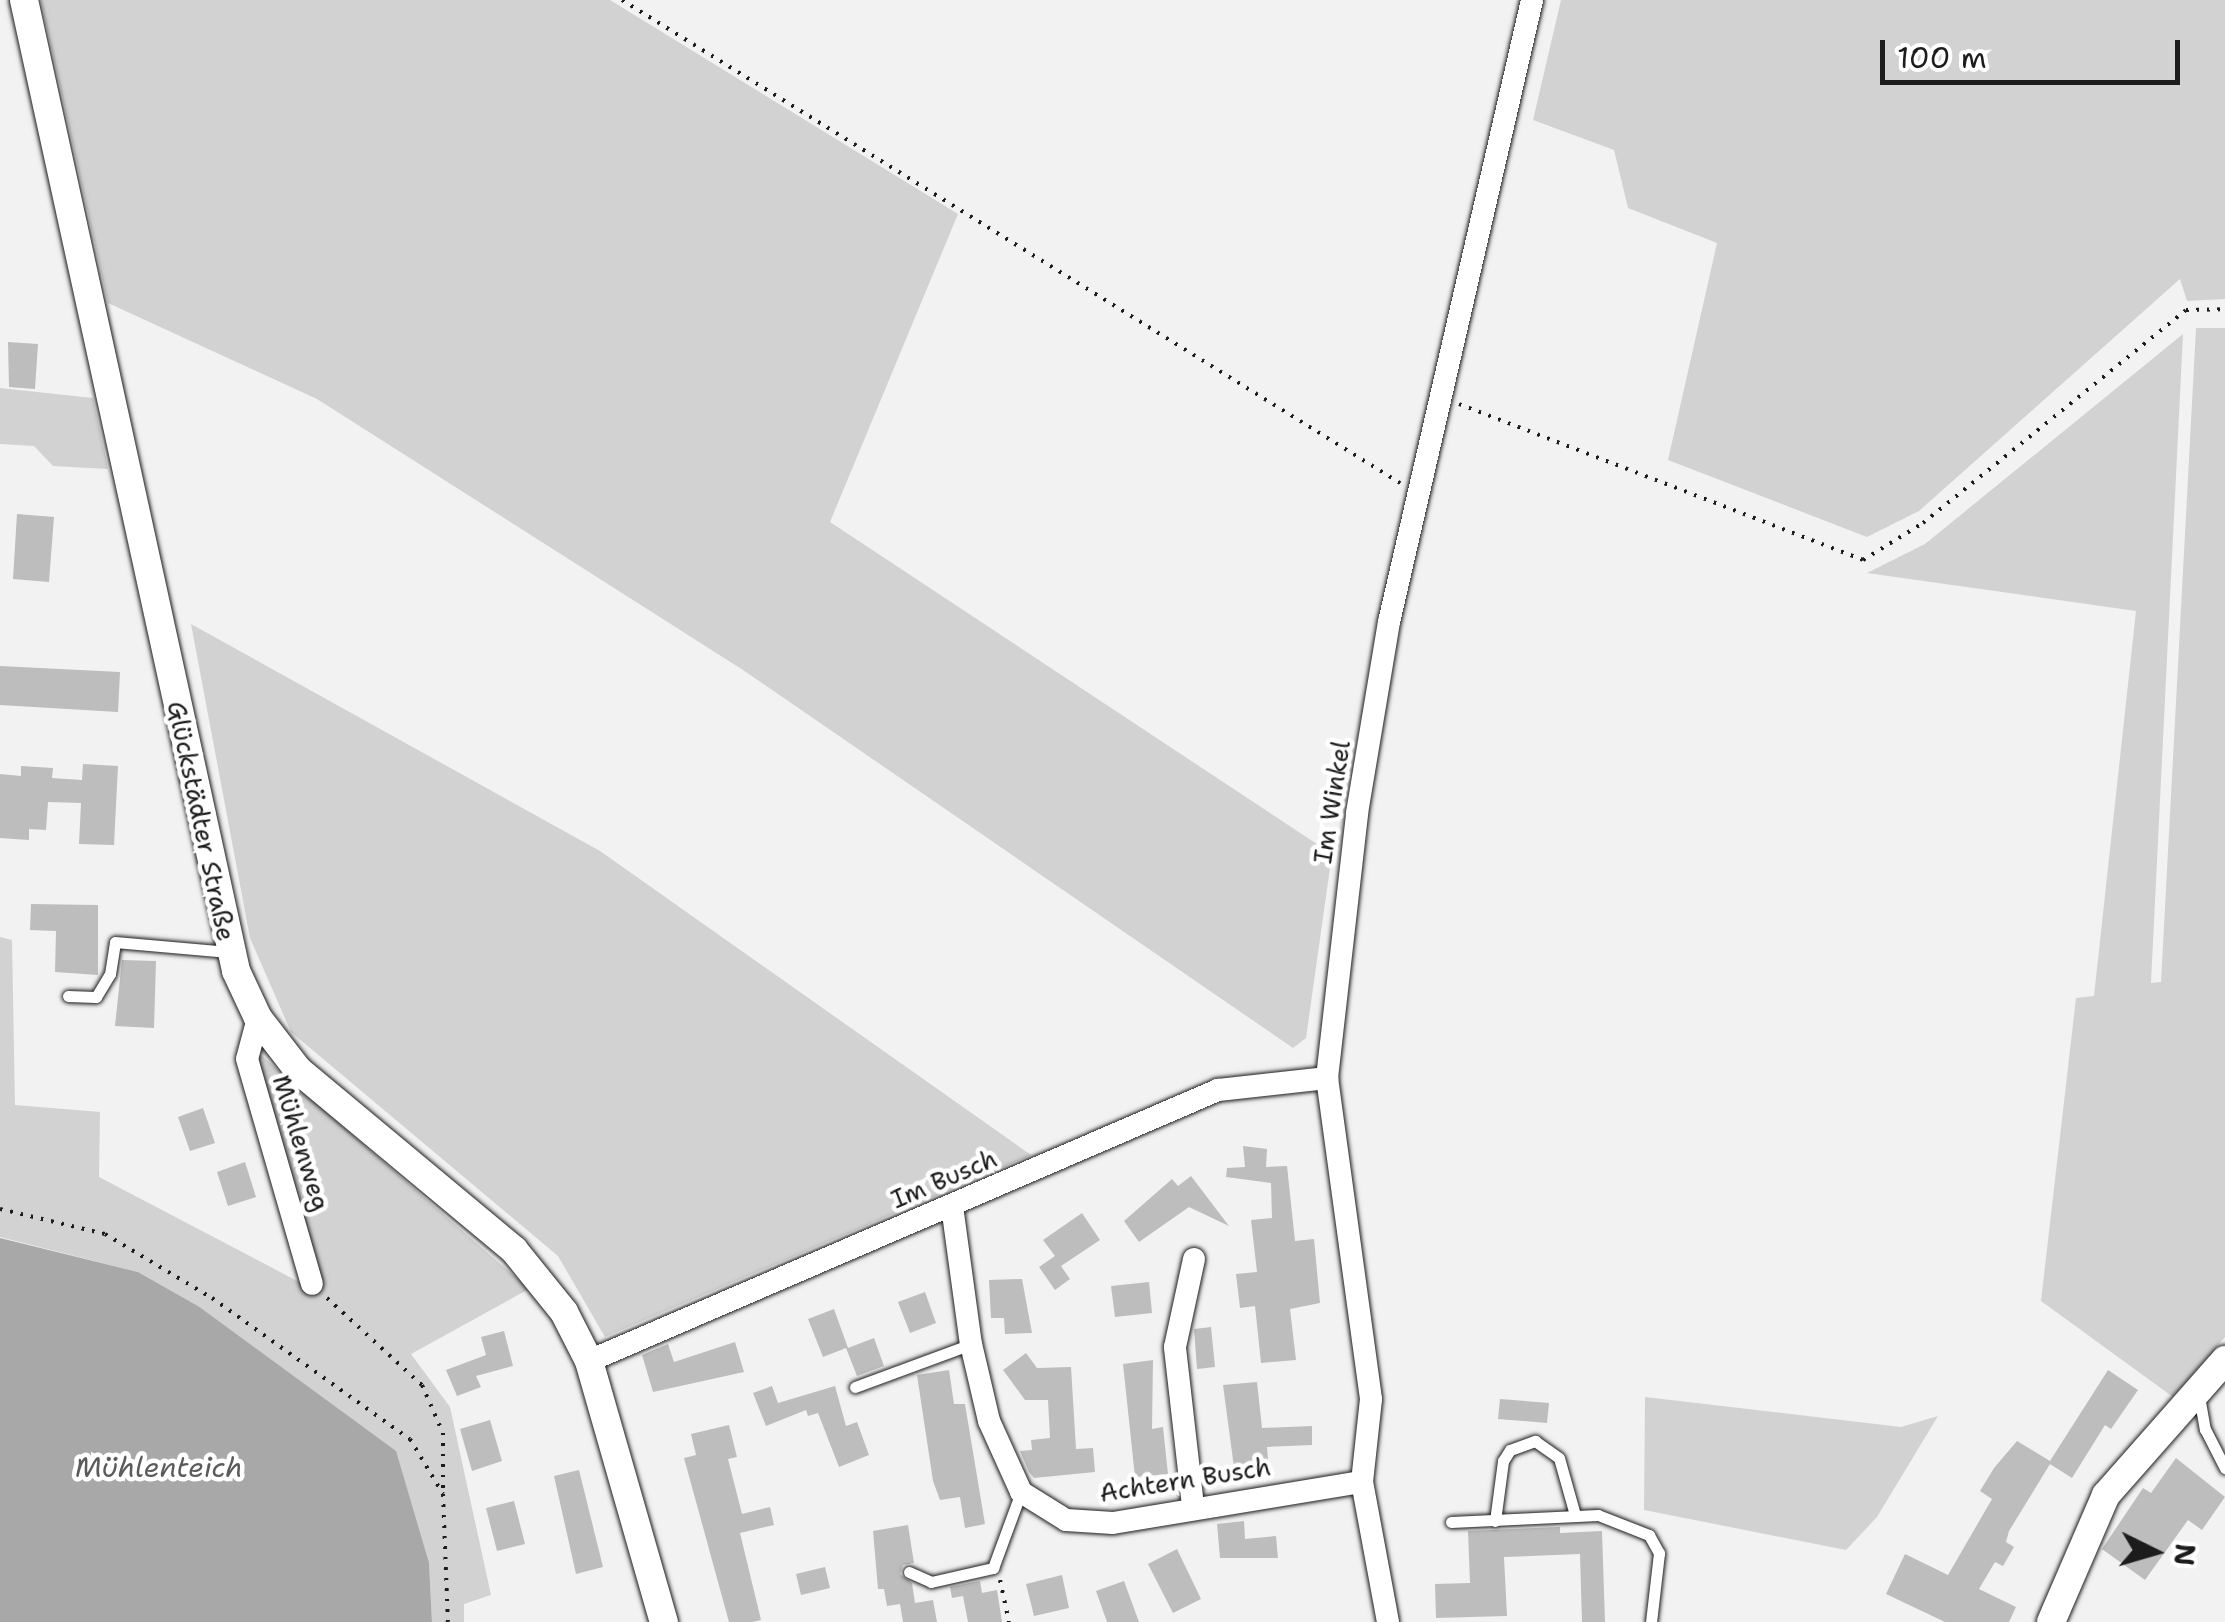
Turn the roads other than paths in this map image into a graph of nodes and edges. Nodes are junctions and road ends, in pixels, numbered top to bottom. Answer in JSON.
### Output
{"nodes":[{"id":1,"x":24,"y":0,"type":"edge"},
{"id":2,"x":1532,"y":0,"type":"edge"},
{"id":3,"x":229,"y":952,"type":"junction"},
{"id":4,"x":68,"y":996,"type":"dead end"},
{"id":5,"x":258,"y":1018,"type":"junction"},
{"id":6,"x":1327,"y":1078,"type":"junction"},
{"id":7,"x":952,"y":1206,"type":"junction"},
{"id":8,"x":1194,"y":1259,"type":"dead end"},
{"id":9,"x":312,"y":1284,"type":"road end"},
{"id":10,"x":971,"y":1344,"type":"junction"},
{"id":11,"x":2225,"y":1360,"type":"edge"},
{"id":12,"x":589,"y":1361,"type":"junction"},
{"id":13,"x":855,"y":1387,"type":"dead end"},
{"id":14,"x":2198,"y":1387,"type":"junction"},
{"id":15,"x":2225,"y":1468,"type":"edge"},
{"id":16,"x":1362,"y":1482,"type":"junction"},
{"id":17,"x":1021,"y":1492,"type":"junction"},
{"id":18,"x":1193,"y":1506,"type":"junction"},
{"id":19,"x":1575,"y":1515,"type":"junction"},
{"id":20,"x":1495,"y":1520,"type":"junction"},
{"id":21,"x":1451,"y":1522,"type":"dead end"},
{"id":22,"x":909,"y":1572,"type":"dead end"},
{"id":23,"x":664,"y":1622,"type":"edge"},
{"id":24,"x":1388,"y":1622,"type":"edge"},
{"id":25,"x":1651,"y":1622,"type":"edge"},
{"id":26,"x":2051,"y":1622,"type":"edge"}],
"edges":[{"from":1,"to":3,"type":"street","name":"Glückstädter Straße"},
{"from":2,"to":6,"type":"street","name":"Im Winkel"},
{"from":3,"to":4,"type":"lane"},
{"from":3,"to":5,"type":"street","name":"Glückstädter Straße"},
{"from":5,"to":9,"type":"street","name":"Mühlenweg"},
{"from":5,"to":12,"type":"street","name":"Glückstädter Straße"},
{"from":6,"to":7,"type":"street","name":"Im Busch"},
{"from":6,"to":16,"type":"street","name":"Im Winkel"},
{"from":7,"to":10,"type":"street"},
{"from":7,"to":12,"type":"street","name":"Im Busch"},
{"from":8,"to":18,"type":"street"},
{"from":10,"to":13,"type":"lane"},
{"from":10,"to":17,"type":"street"},
{"from":11,"to":14,"type":"street"},
{"from":12,"to":23,"type":"street","name":"Glückstädter Straße"},
{"from":14,"to":15,"type":"lane"},
{"from":14,"to":26,"type":"street"},
{"from":16,"to":18,"type":"street","name":"Achtern Busch"},
{"from":16,"to":24,"type":"street","name":"Im Winkel"},
{"from":17,"to":18,"type":"street","name":"Achtern Busch"},
{"from":17,"to":22,"type":"lane"},
{"from":19,"to":20,"type":"lane"},
{"from":19,"to":20,"type":"lane"},
{"from":19,"to":25,"type":"lane"},
{"from":20,"to":21,"type":"lane"}]}
